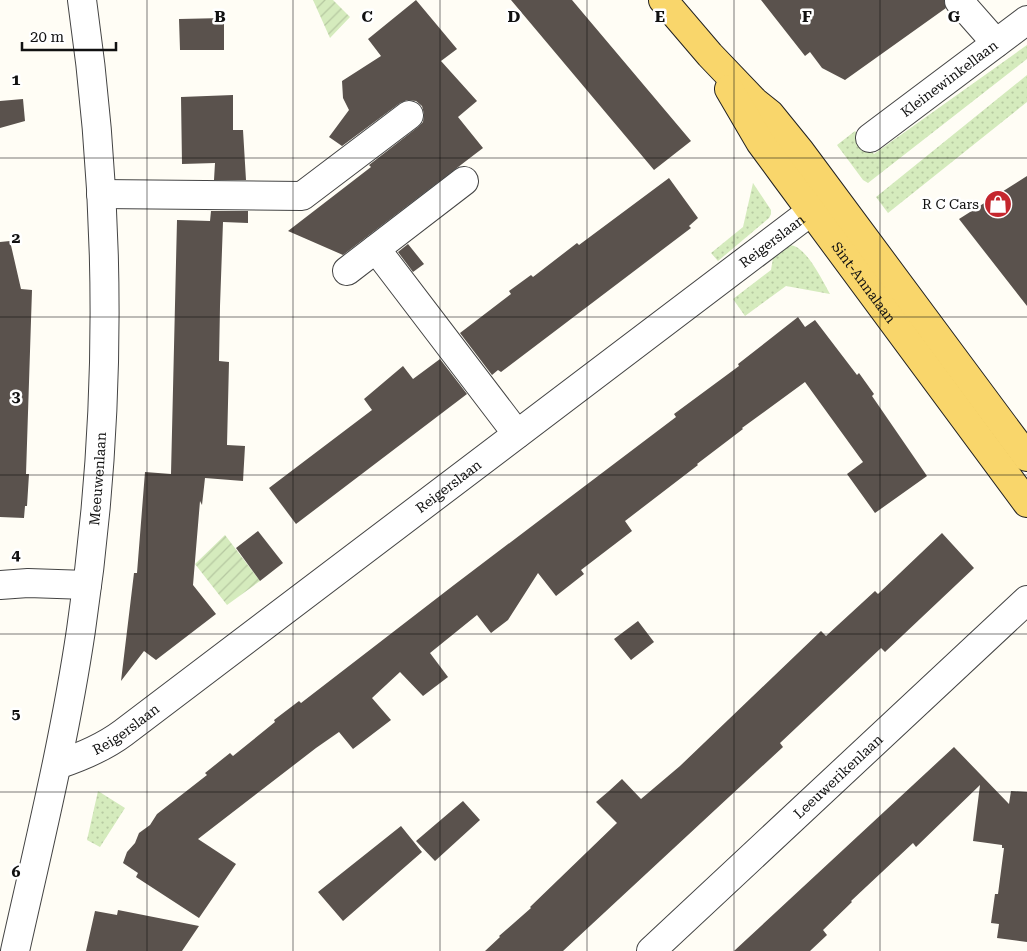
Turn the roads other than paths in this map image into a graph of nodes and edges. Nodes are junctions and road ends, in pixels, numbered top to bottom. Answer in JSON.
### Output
{"nodes":[{"id":1,"x":82,"y":0,"type":"edge"},
{"id":2,"x":663,"y":0,"type":"edge"},
{"id":3,"x":960,"y":1,"type":"edge"},
{"id":4,"x":1027,"y":20,"type":"edge"},
{"id":5,"x":996,"y":43,"type":"junction"},
{"id":6,"x":710,"y":55,"type":"junction"},
{"id":7,"x":409,"y":115,"type":"dead end"},
{"id":8,"x":870,"y":138,"type":"dead end"},
{"id":9,"x":464,"y":181,"type":"dead end"},
{"id":10,"x":101,"y":194,"type":"junction"},
{"id":11,"x":833,"y":195,"type":"junction"},
{"id":12,"x":812,"y":211,"type":"junction"},
{"id":13,"x":376,"y":249,"type":"junction"},
{"id":14,"x":347,"y":271,"type":"dead end"},
{"id":15,"x":517,"y":434,"type":"junction"},
{"id":16,"x":1027,"y":457,"type":"edge"},
{"id":17,"x":1027,"y":503,"type":"edge"},
{"id":18,"x":87,"y":584,"type":"junction"},
{"id":19,"x":0,"y":585,"type":"edge"},
{"id":20,"x":1027,"y":600,"type":"edge"},
{"id":21,"x":58,"y":765,"type":"junction"},
{"id":22,"x":15,"y":951,"type":"edge"},
{"id":23,"x":650,"y":951,"type":"edge"}],
"edges":[{"from":1,"to":10,"type":"street","name":"Meeuwenlaan"},
{"from":2,"to":6,"type":"main road","name":"Sint-Annalaan"},
{"from":3,"to":5,"type":"street"},
{"from":4,"to":5,"type":"street","name":"Kleinewinkellaan"},
{"from":5,"to":8,"type":"street","name":"Kleinewinkellaan"},
{"from":6,"to":11,"type":"main road","name":"Sint-Annalaan"},
{"from":6,"to":12,"type":"main road","name":"Sint-Annalaan"},
{"from":7,"to":10,"type":"street"},
{"from":9,"to":13,"type":"street"},
{"from":10,"to":18,"type":"street","name":"Meeuwenlaan"},
{"from":11,"to":12,"type":"street","name":"Reigerslaan"},
{"from":11,"to":16,"type":"main road","name":"Sint-Annalaan"},
{"from":12,"to":15,"type":"street","name":"Reigerslaan"},
{"from":12,"to":17,"type":"main road","name":"Sint-Annalaan"},
{"from":13,"to":14,"type":"street"},
{"from":13,"to":15,"type":"street"},
{"from":15,"to":21,"type":"street","name":"Reigerslaan"},
{"from":18,"to":19,"type":"street"},
{"from":18,"to":21,"type":"street","name":"Meeuwenlaan"},
{"from":20,"to":23,"type":"street","name":"Leeuwerikenlaan"},
{"from":21,"to":22,"type":"street","name":"Meeuwenlaan"}]}
